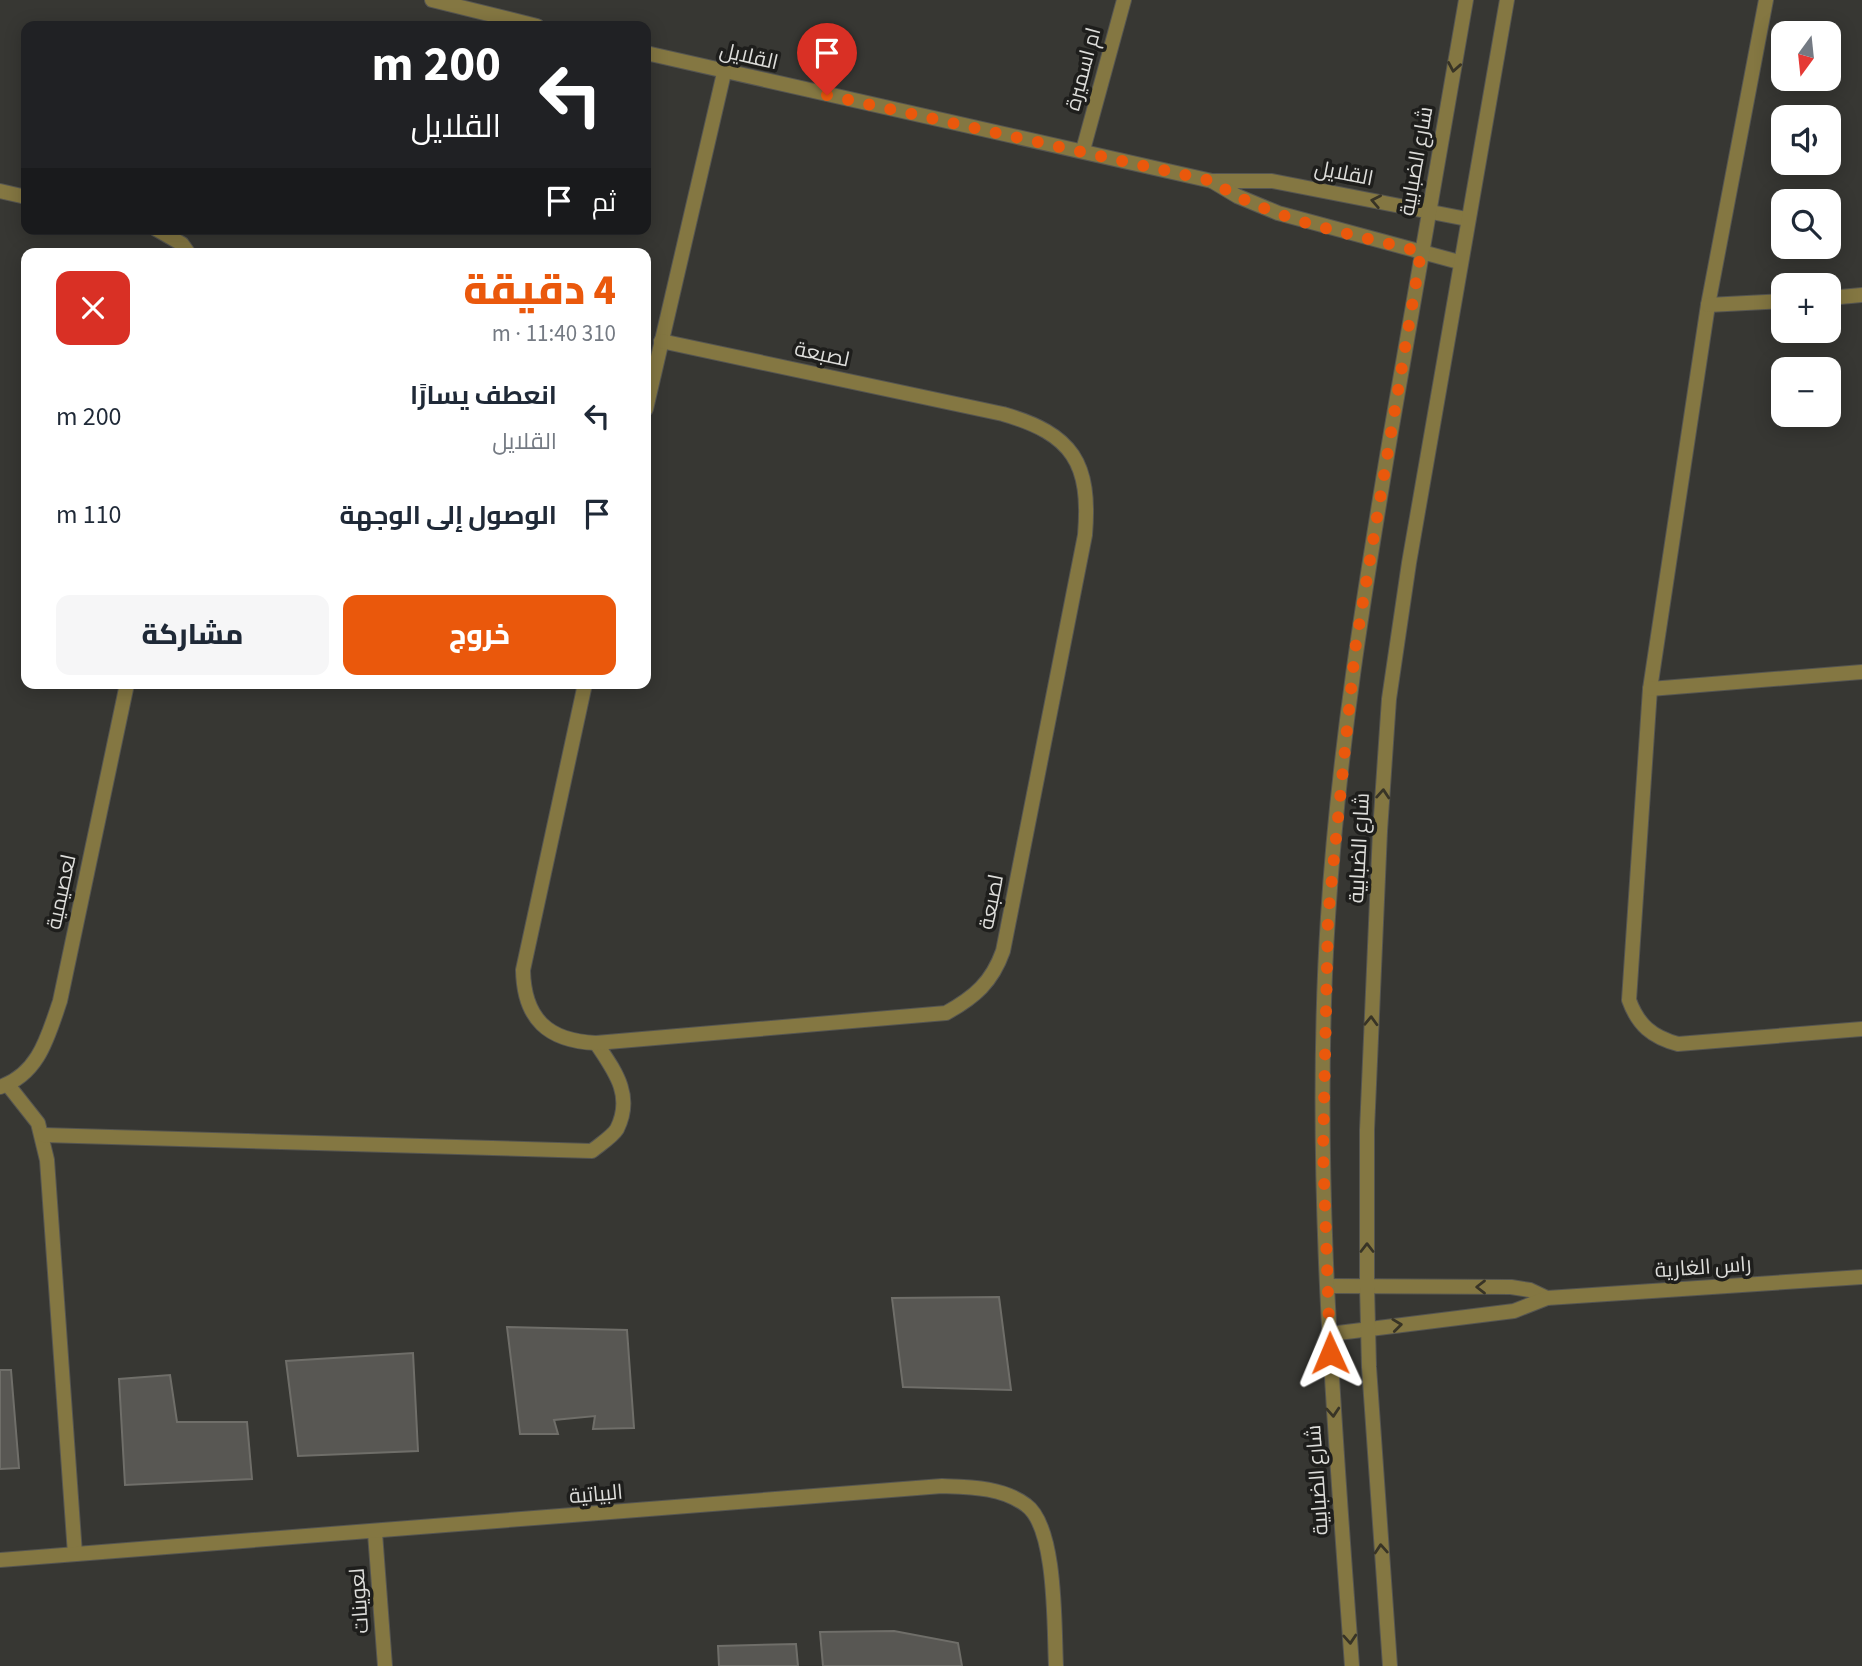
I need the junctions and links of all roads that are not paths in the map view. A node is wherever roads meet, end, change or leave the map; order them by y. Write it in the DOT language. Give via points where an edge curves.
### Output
graph roads {
  1 [pos="432,0"];
  2 [pos="1124,0"];
  3 [pos="1466,0"];
  4 [pos="1507,0"];
  5 [pos="1766,0"];
  6 [pos="517,21"];
  7 [pos="651,54"];
  8 [pos="724,73"];
  9 [pos="1083,150"];
  10 [pos="1212,181"];
  11 [pos="0,191"];
  12 [pos="21,196"];
  13 [pos="1428,211"];
  14 [pos="1467,219"];
  15 [pos="166,235"];
  16 [pos="185,248"];
  17 [pos="1421,252"];
  18 [pos="1459,262"];
  19 [pos="1862,295"];
  20 [pos="1841,297"];
  21 [pos="1771,301"];
  22 [pos="1708,305"];
  23 [pos="661,341"];
  24 [pos="651,386"];
  25 [pos="1862,672"];
  26 [pos="126,689"];
  27 [pos="585,689"];
  28 [pos="1650,689"];
  29 [pos="1862,1029"];
  30 [pos="596,1042"];
  31 [pos="4,1086"];
  32 [pos="43,1135"];
  33 [pos="1862,1277"];
  34 [pos="1328,1286"];
  35 [pos="1367,1286"];
  36 [pos="1547,1298"];
  37 [pos="1368,1329"];
  38 [pos="1330,1334"];
  39 [pos="375,1533"];
  40 [pos="75,1554"];
  41 [pos="0,1560"];
  42 [pos="385,1666"];
  43 [pos="1056,1666"];
  44 [pos="1352,1666"];
  45 [pos="1390,1666"];
  1 -- 6 [label="street"];
  2 -- 9 [label="street, ام اسميرة"];
  3 -- 13 [label="street, شارع الضبابية, one-way"];
  4 -- 14 [label="street, شارع الضبابية"];
  5 -- 22 [label="street"];
  7 -- 8 [label="street, القلايل"];
  8 -- 9 [label="street, القلايل"];
  8 -- 23 [label="street"];
  9 -- 10 [label="street, القلايل"];
  13 -- 10 [label="street, القلايل, one-way" via="1272,181"];
  10 -- 17 [label="street, القلايل" via="1278,213"];
  11 -- 12 [label="street"];
  13 -- 14 [label="street, القلايل"];
  13 -- 17 [label="street, شارع الضبابية"];
  14 -- 18 [label="street, شارع الضبابية"];
  15 -- 16 [label="street"];
  17 -- 18 [label="street, القلايل"];
  17 -- 34 [label="street, شارع الضبابية" via="1355,650 1328,917 1323,1112"];
  35 -- 18 [label="street, شارع الضبابية, one-way" via="1367,1130 1389,699"];
  19 -- 20 [label="street"];
  21 -- 22 [label="street"];
  22 -- 28 [label="street"];
  23 -- 24 [label="street"];
  23 -- 30 [label="street, لصبعة" via="1038,424 1070,451 1084,480 1088,504 1003,951 981,992 946,1013"];
  25 -- 28 [label="street"];
  26 -- 31 [label="street, لعصيمية" via="60,1001 44,1047 29,1070"];
  27 -- 30 [label="street, لصبعة" via="523,970 530,1010 543,1025 559,1037"];
  28 -- 29 [label="street" via="1629,986 1634,1013 1652,1034 1678,1044"];
  30 -- 32 [label="street" via="622,1081 623,1105 616,1130 592,1151"];
  31 -- 32 [label="street" via="32,1113"];
  32 -- 40 [label="street"];
  33 -- 36 [label="street, راس الغارية"];
  34 -- 35 [label="street, راس الغارية"];
  34 -- 38 [label="street, شارع الضبابية"];
  36 -- 35 [label="street, راس الغارية, one-way" via="1511,1287"];
  35 -- 37 [label="street, شارع الضبابية"];
  37 -- 36 [label="street, راس الغارية, one-way" via="1514,1311"];
  37 -- 38 [label="street, راس الغارية"];
  45 -- 37 [label="street, شارع الضبابية, one-way"];
  38 -- 44 [label="street, شارع الضبابية, one-way"];
  39 -- 40 [label="street, البياتية"];
  39 -- 42 [label="street, لعوينات"];
  39 -- 43 [label="street, البياتية" via="942,1486 979,1488 1008,1495 1027,1505 1038,1518 1050,1580"];
  40 -- 41 [label="street, البياتية"];
}
